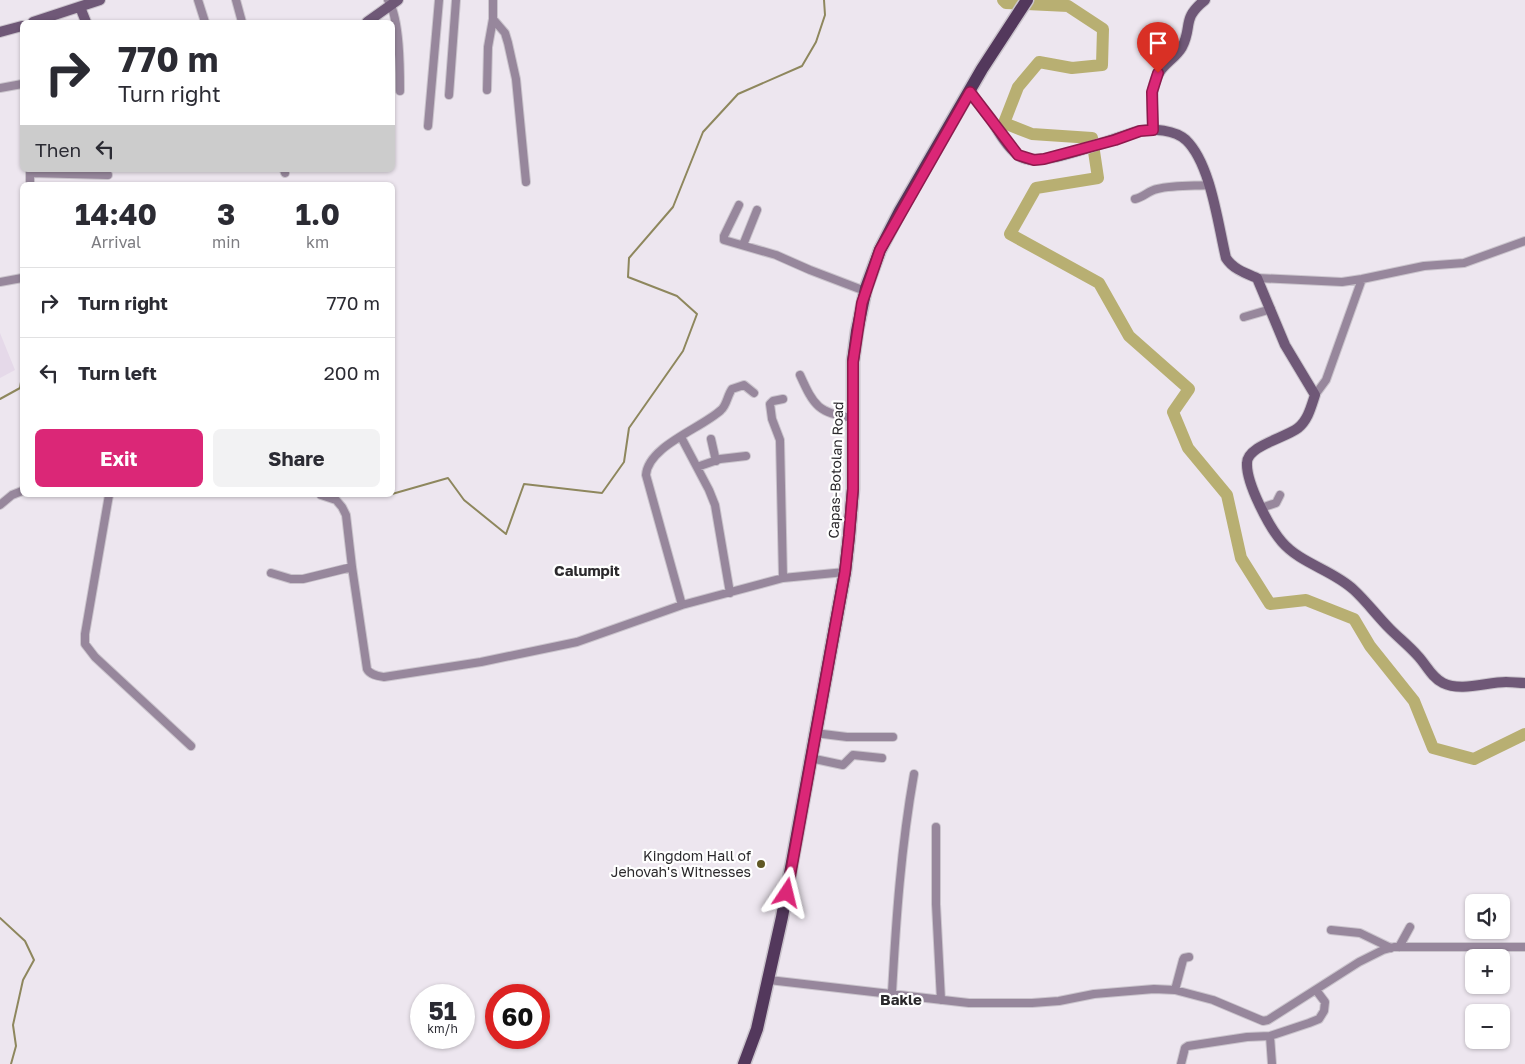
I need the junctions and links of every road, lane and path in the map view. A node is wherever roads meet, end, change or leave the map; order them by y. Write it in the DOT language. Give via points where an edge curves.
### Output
graph roads {
  1 [pos="98,0"];
  2 [pos="198,0"];
  3 [pos="236,0"];
  4 [pos="439,0"];
  5 [pos="456,0"];
  6 [pos="493,0"];
  7 [pos="1027,0"];
  8 [pos="1205,0"];
  9 [pos="392,2"];
  10 [pos="80,7"];
  11 [pos="493,19"];
  12 [pos="39,20"];
  13 [pos="85,20"];
  14 [pos="204,20"];
  15 [pos="241,20"];
  16 [pos="370,20"];
  17 [pos="394,20"];
  18 [pos="395,25"];
  19 [pos="20,27"];
  20 [pos="0,32"];
  21 [pos="20,84"];
  22 [pos="0,88"];
  23 [pos="487,90"];
  24 [pos="400,91"];
  25 [pos="970,92"];
  26 [pos="449,95"];
  27 [pos="428,126"];
  28 [pos="1153,130"];
  29 [pos="50,172"];
  30 [pos="108,175"];
  31 [pos="526,182"];
  32 [pos="1210,185"];
  33 [pos="1135,199"];
  34 [pos="739,205"];
  35 [pos="757,210"];
  36 [pos="1525,241"];
  37 [pos="743,245"];
  38 [pos="20,278"];
  39 [pos="1257,278"];
  40 [pos="1362,279"];
  41 [pos="0,282"];
  42 [pos="865,291"];
  43 [pos="1271,309"];
  44 [pos="1244,317"];
  45 [pos="800,375"];
  46 [pos="754,392"];
  47 [pos="1315,395"];
  48 [pos="783,399"];
  49 [pos="853,418"];
  50 [pos="681,437"];
  51 [pos="711,439"];
  52 [pos="746,456"];
  53 [pos="716,461"];
  54 [pos="697,467"];
  55 [pos="20,492"];
  56 [pos="1280,495"];
  57 [pos="109,497"];
  58 [pos="327,497"];
  59 [pos="0,505"];
  60 [pos="1261,508"];
  61 [pos="352,567"];
  62 [pos="845,572"];
  63 [pos="271,573"];
  64 [pos="783,578"];
  65 [pos="730,593"];
  66 [pos="682,605"];
  67 [pos="1525,683"];
  68 [pos="815,733"];
  69 [pos="893,737"];
  70 [pos="191,746"];
  71 [pos="810,758"];
  72 [pos="882,758"];
  73 [pos="914,774"];
  74 [pos="936,827"];
  75 [pos="1410,927"];
  76 [pos="1331,930"];
  77 [pos="1399,947"];
  78 [pos="1525,947"];
  79 [pos="1391,948"];
  80 [pos="1189,957"];
  81 [pos="769,980"];
  82 [pos="1175,990"];
  83 [pos="1316,990"];
  84 [pos="892,994"];
  85 [pos="941,1000"];
  86 [pos="1270,1036"];
  87 [pos="744,1064"];
  88 [pos="1181,1064"];
  89 [pos="1272,1064"];
  1 -- 10 [label="street"];
  2 -- 14 [label="street"];
  3 -- 15 [label="street"];
  4 -- 27 [label="street"];
  5 -- 26 [label="street"];
  6 -- 11 [label="street"];
  7 -- 25 [label="main road, Capas-Botolan Road"];
  8 -- 28 [label="street" via="1191,14 1179,51 1156,78 1152,92"];
  9 -- 16 [label="street"];
  9 -- 17 [label="street"];
  10 -- 12 [label="street"];
  10 -- 13 [label="street"];
  11 -- 23 [label="street" via="488,47"];
  11 -- 31 [label="street" via="505,33 516,79"];
  18 -- 24 [label="street"];
  19 -- 20 [label="street"];
  21 -- 22 [label="street"];
  25 -- 28 [label="street" via="1010,146 1025,159 1044,159"];
  25 -- 42 [label="main road, Capas-Botolan Road" via="880,250"];
  28 -- 32 [label="street" via="1168,131 1186,139 1196,152"];
  29 -- 30 [label="street"];
  32 -- 33 [label="street" via="1157,189"];
  32 -- 39 [label="street" via="1226,258 1236,268"];
  34 -- 37 [label="street" via="724,240"];
  35 -- 37 [label="street"];
  36 -- 40 [label="street" via="1464,263 1424,266"];
  37 -- 42 [label="street"];
  38 -- 41 [label="street"];
  39 -- 40 [label="street" via="1342,282"];
  39 -- 43 [label="street"];
  40 -- 47 [label="street" via="1326,380"];
  42 -- 49 [label="main road, Capas-Botolan Road" via="853,362"];
  43 -- 44 [label="street"];
  43 -- 47 [label="street" via="1285,345"];
  45 -- 49 [label="street" via="814,403 834,416"];
  46 -- 50 [label="street" via="744,385 734,388 721,411"];
  47 -- 60 [label="street" via="1311,410 1298,428 1248,456 1250,479"];
  48 -- 64 [label="street" via="770,404 780,440"];
  49 -- 62 [label="main road, Capas-Botolan Road" via="853,489"];
  50 -- 54 [label="street"];
  50 -- 66 [label="street" via="658,454 646,475"];
  51 -- 53 [label="street"];
  52 -- 53 [label="street"];
  53 -- 54 [label="street"];
  54 -- 65 [label="street" via="715,505"];
  55 -- 59 [label="street"];
  56 -- 60 [label="street" via="1276,503"];
  57 -- 70 [label="street" via="85,634 86,644 94,657"];
  58 -- 61 [label="street" via="336,500 346,515"];
  60 -- 67 [label="street" via="1282,542 1354,590 1418,655 1436,679 1455,686"];
  61 -- 63 [label="street" via="297,579"];
  61 -- 66 [label="street" via="367,669 384,677 481,662 577,642"];
  62 -- 64 [label="street"];
  62 -- 68 [label="main road, Capas-Botolan Road"];
  64 -- 65 [label="street"];
  65 -- 66 [label="street"];
  68 -- 69 [label="street"];
  68 -- 71 [label="main road, Capas-Botolan Road"];
  71 -- 72 [label="street" via="844,765 853,755"];
  71 -- 81 [label="main road, Capas-Botolan Road"];
  73 -- 84 [label="street" via="896,908"];
  74 -- 85 [label="street"];
  75 -- 77 [label="street"];
  76 -- 79 [label="street" via="1360,933"];
  77 -- 78 [label="street"];
  77 -- 79 [label="street"];
  79 -- 83 [label="street" via="1358,962"];
  80 -- 82 [label="street" via="1183,960"];
  81 -- 84 [label="street"];
  81 -- 87 [label="main road, Capas-Botolan Road"];
  82 -- 83 [label="street" via="1213,1000 1263,1021"];
  82 -- 85 [label="street" via="1094,994 1032,1003"];
  83 -- 86 [label="street" via="1324,1002 1324,1012 1319,1019"];
  84 -- 85 [label="street"];
  86 -- 88 [label="street" via="1247,1036 1188,1046"];
  86 -- 89 [label="street"];
}
